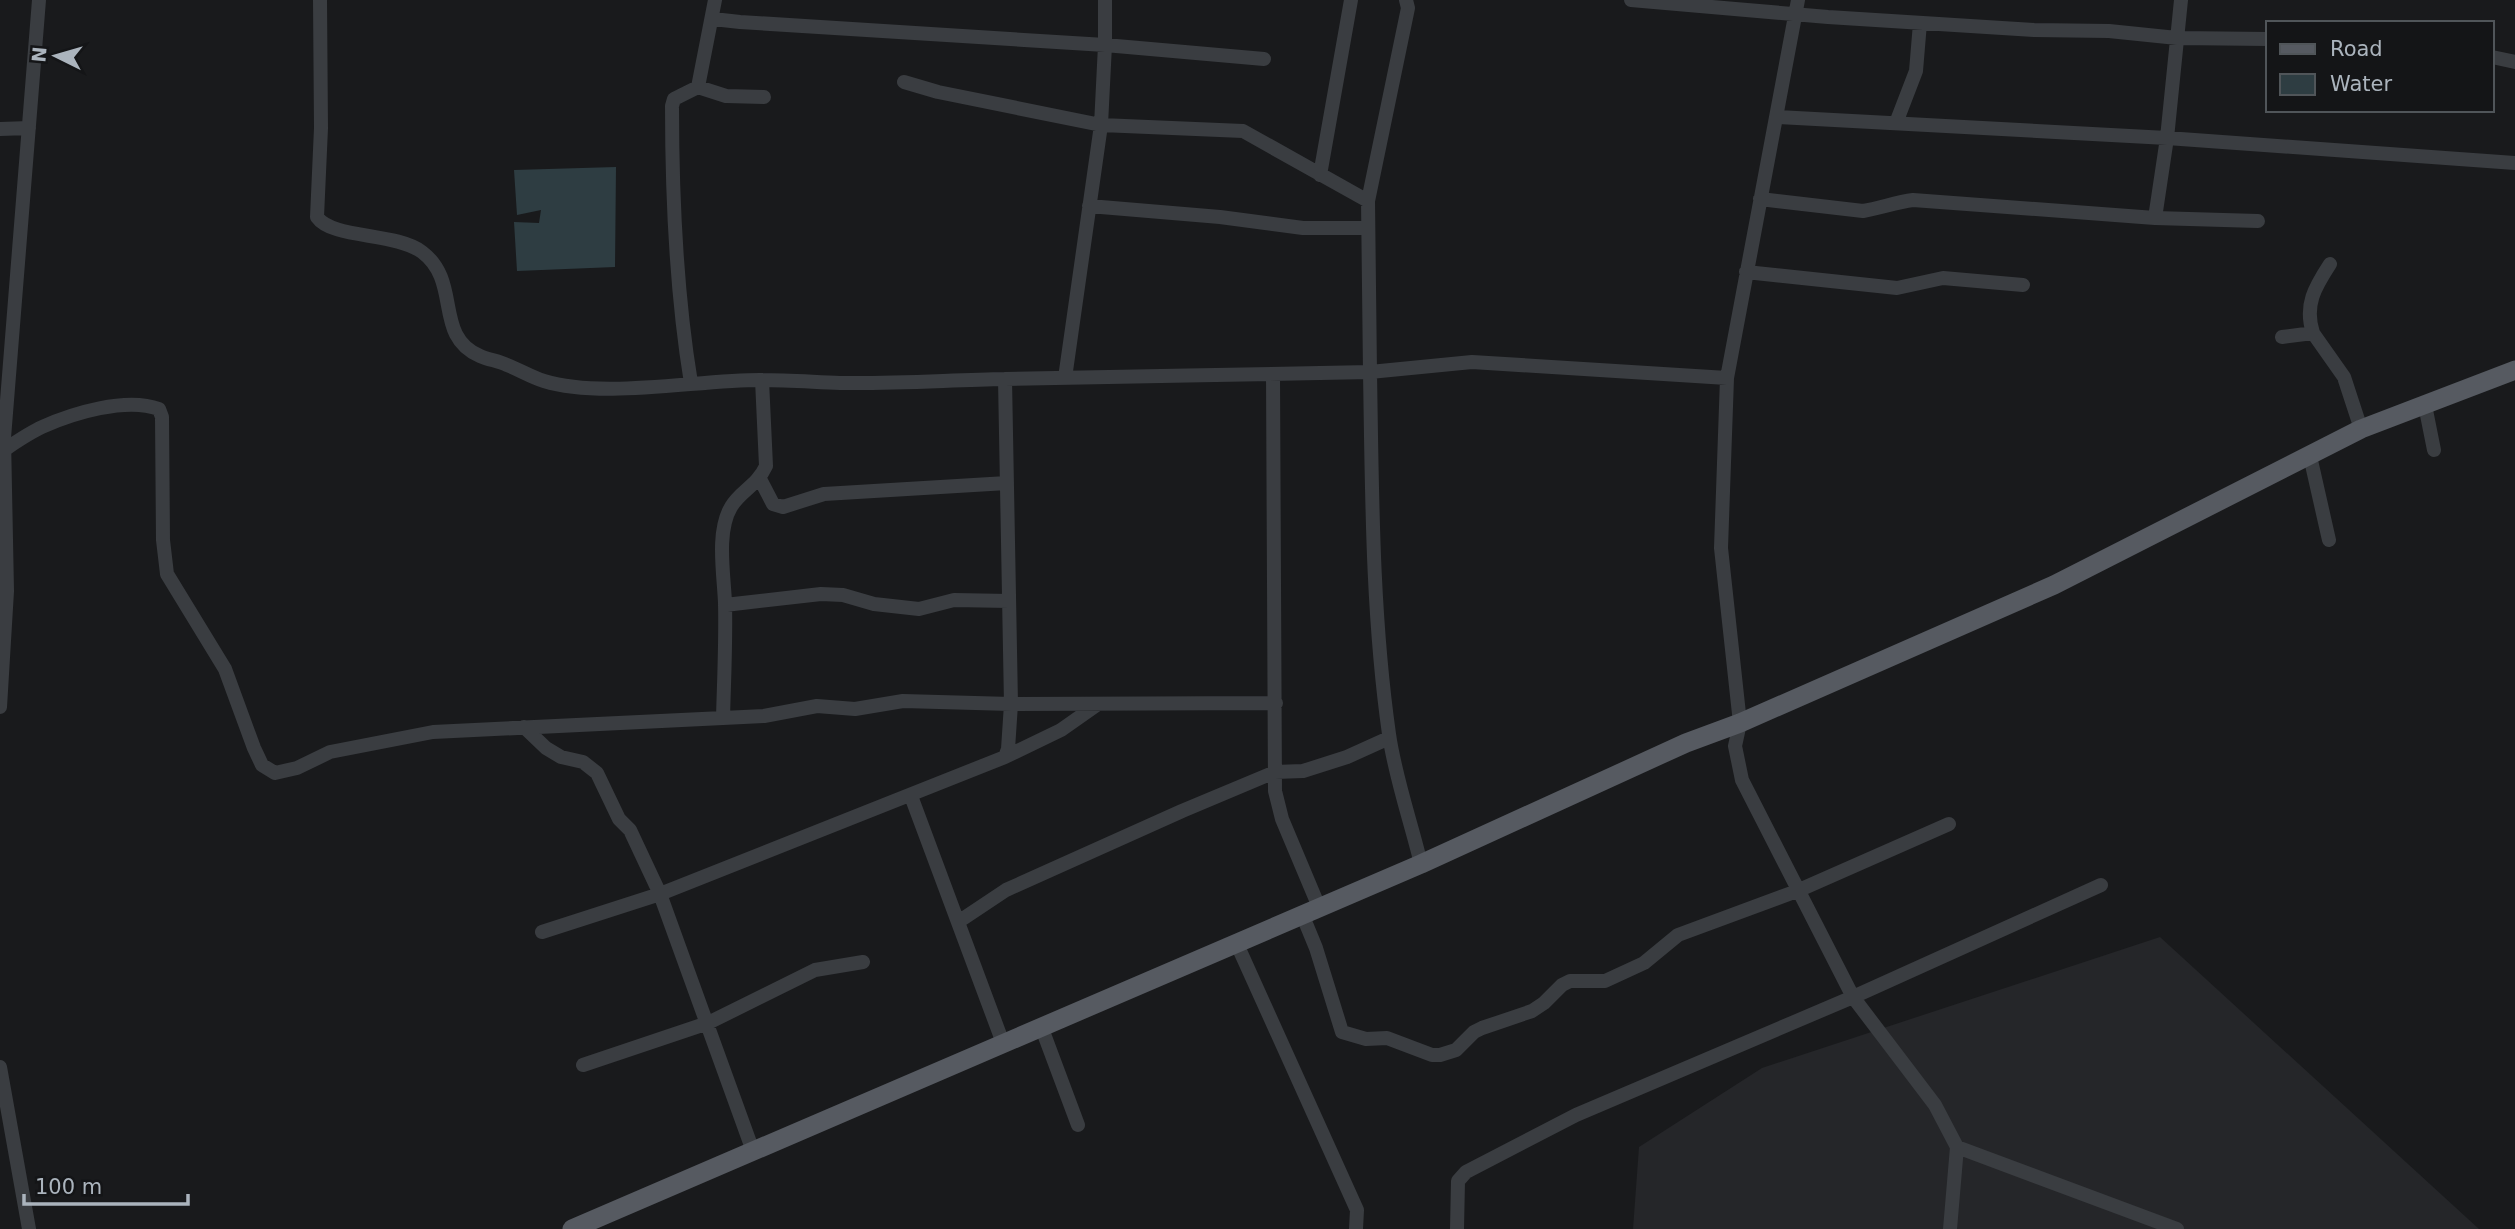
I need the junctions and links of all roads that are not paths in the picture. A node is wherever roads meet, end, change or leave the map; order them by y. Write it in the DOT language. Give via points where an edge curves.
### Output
graph roads {
  1 [pos="39,0"];
  2 [pos="320,0"];
  3 [pos="715,0"];
  4 [pos="1105,0"];
  5 [pos="1351,0"];
  6 [pos="1406,0"];
  7 [pos="1631,0"];
  8 [pos="2181,0"];
  9 [pos="1797,7"];
  10 [pos="713,19"];
  11 [pos="1920,23"];
  12 [pos="2177,38"];
  13 [pos="2266,39"];
  14 [pos="1105,46"];
  15 [pos="2494,57"];
  16 [pos="1264,59"];
  17 [pos="2515,62"];
  18 [pos="904,82"];
  19 [pos="698,87"];
  20 [pos="764,96"];
  21 [pos="1776,117"];
  22 [pos="1896,123"];
  23 [pos="1101,125"];
  24 [pos="29,128"];
  25 [pos="0,129"];
  26 [pos="2167,138"];
  27 [pos="2515,163"];
  28 [pos="1320,175"];
  29 [pos="1760,199"];
  30 [pos="1368,201"];
  31 [pos="1089,206"];
  32 [pos="2155,218"];
  33 [pos="2258,221"];
  34 [pos="1368,228"];
  35 [pos="2330,264"];
  36 [pos="1746,272"];
  37 [pos="2023,285"];
  38 [pos="2313,333"];
  39 [pos="2282,337"];
  40 [pos="2515,370"];
  41 [pos="1370,372"];
  42 [pos="1273,374"];
  43 [pos="1065,378"];
  44 [pos="1727,378"];
  45 [pos="1005,379"];
  46 [pos="762,380"];
  47 [pos="691,383"];
  48 [pos="5,389"];
  49 [pos="2425,405"];
  50 [pos="2361,429"];
  51 [pos="4,450"];
  52 [pos="2434,450"];
  53 [pos="2310,456"];
  54 [pos="760,479"];
  55 [pos="1007,483"];
  56 [pos="2329,540"];
  57 [pos="3,591"];
  58 [pos="1009,601"];
  59 [pos="725,605"];
  60 [pos="1011,704"];
  61 [pos="1098,704"];
  62 [pos="1276,704"];
  63 [pos="0,707"];
  64 [pos="723,718"];
  65 [pos="1740,723"];
  66 [pos="524,727"];
  67 [pos="1389,738"];
  68 [pos="1005,757"];
  69 [pos="1275,772"];
  70 [pos="911,796"];
  71 [pos="1950,824"];
  72 [pos="1421,864"];
  73 [pos="2101,885"];
  74 [pos="1797,891"];
  75 [pos="660,894"];
  76 [pos="1310,911"];
  77 [pos="958,922"];
  78 [pos="542,932"];
  79 [pos="1236,942"];
  80 [pos="863,962"];
  81 [pos="1853,998"];
  82 [pos="708,1023"];
  83 [pos="1041,1026"];
  84 [pos="1003,1043"];
  85 [pos="583,1065"];
  86 [pos="0,1067"];
  87 [pos="1078,1125"];
  88 [pos="1956,1147"];
  89 [pos="753,1151"];
  90 [pos="29,1229"];
  91 [pos="572,1229"];
  92 [pos="1356,1229"];
  93 [pos="1457,1229"];
  94 [pos="1950,1229"];
  95 [pos="2178,1229"];
  1 -- 24 [label="street"];
  2 -- 47 [label="street" via="317,217 322,225 405,243 424,253 448,297 453,333 461,346 480,356 544,381 582,387"];
  3 -- 10 [label="street"];
  4 -- 14 [label="street"];
  5 -- 28 [label="street"];
  6 -- 30 [label="street"];
  7 -- 9 [label="street"];
  8 -- 12 [label="street"];
  9 -- 11 [label="street"];
  9 -- 21 [label="street"];
  10 -- 14 [label="street"];
  10 -- 19 [label="street"];
  11 -- 12 [label="street"];
  11 -- 22 [label="street" via="1916,71"];
  12 -- 13 [label="street"];
  12 -- 26 [label="street"];
  14 -- 16 [label="street"];
  14 -- 23 [label="street"];
  15 -- 17 [label="street"];
  18 -- 23 [label="street"];
  19 -- 20 [label="street" via="726,96"];
  19 -- 47 [label="street" via="674,99 672,106 682,328"];
  21 -- 22 [label="street"];
  21 -- 29 [label="street"];
  22 -- 26 [label="street"];
  23 -- 28 [label="street" via="1243,131"];
  23 -- 31 [label="street"];
  24 -- 25 [label="street"];
  24 -- 48 [label="street"];
  26 -- 27 [label="street"];
  26 -- 32 [label="street"];
  28 -- 30 [label="street"];
  29 -- 32 [label="street" via="1863,211 1913,200"];
  29 -- 36 [label="street"];
  30 -- 34 [label="street"];
  31 -- 34 [label="street" via="1303,228"];
  31 -- 43 [label="street"];
  32 -- 33 [label="street"];
  34 -- 41 [label="street"];
  35 -- 38 [label="street" via="2309,308"];
  36 -- 37 [label="street" via="1897,288 1943,278"];
  36 -- 44 [label="street"];
  38 -- 39 [label="street"];
  38 -- 50 [label="street" via="2344,377"];
  40 -- 49 [label="main road"];
  41 -- 42 [label="street"];
  41 -- 44 [label="street" via="1472,362"];
  41 -- 67 [label="street" via="1373,535"];
  42 -- 43 [label="street"];
  42 -- 62 [label="street"];
  43 -- 45 [label="street"];
  44 -- 65 [label="street" via="1721,548"];
  45 -- 46 [label="street"];
  45 -- 55 [label="street"];
  46 -- 47 [label="street"];
  46 -- 54 [label="street" via="766,466"];
  48 -- 51 [label="street"];
  49 -- 50 [label="main road"];
  49 -- 52 [label="street"];
  50 -- 53 [label="main road"];
  51 -- 57 [label="street"];
  51 -- 66 [label="street" via="40,427 86,411 148,405 159,409 167,574 225,669 262,765 275,772 297,768 330,752 433,732"];
  53 -- 56 [label="street"];
  53 -- 65 [label="main road" via="2054,585"];
  54 -- 55 [label="street" via="772,505 783,507 824,494"];
  54 -- 59 [label="street" via="732,505 725,521"];
  55 -- 58 [label="street"];
  57 -- 63 [label="street"];
  58 -- 59 [label="street" via="954,600 919,608 821,594"];
  58 -- 60 [label="street"];
  59 -- 64 [label="street"];
  60 -- 61 [label="street"];
  60 -- 64 [label="street" via="903,701"];
  60 -- 68 [label="street"];
  61 -- 62 [label="street"];
  61 -- 68 [label="street" via="1060,730"];
  62 -- 69 [label="street"];
  64 -- 66 [label="street"];
  65 -- 72 [label="main road" via="1686,743"];
  65 -- 74 [label="street" via="1735,746 1742,780"];
  66 -- 75 [label="street" via="546,748 597,772"];
  67 -- 69 [label="street" via="1303,771"];
  67 -- 72 [label="street"];
  68 -- 70 [label="street"];
  69 -- 76 [label="street" via="1282,819"];
  69 -- 77 [label="street" via="1006,890"];
  70 -- 75 [label="street"];
  70 -- 77 [label="street"];
  71 -- 74 [label="street"];
  72 -- 76 [label="main road"];
  73 -- 81 [label="street"];
  74 -- 76 [label="street" via="1678,935 1644,963 1605,981 1570,981 1532,1011 1482,1027 1456,1049 1440,1055 1387,1038 1366,1039 1342,1032"];
  74 -- 81 [label="street"];
  75 -- 78 [label="street"];
  75 -- 82 [label="street"];
  76 -- 79 [label="main road"];
  77 -- 84 [label="street"];
  79 -- 83 [label="main road"];
  79 -- 92 [label="street" via="1357,1210"];
  80 -- 82 [label="street" via="814,970"];
  81 -- 88 [label="street" via="1936,1105"];
  81 -- 93 [label="street" via="1588,1109 1466,1172 1458,1181"];
  82 -- 85 [label="street"];
  82 -- 89 [label="street"];
  83 -- 84 [label="main road"];
  83 -- 87 [label="street"];
  84 -- 89 [label="main road"];
  86 -- 90 [label="street"];
  88 -- 94 [label="street"];
  88 -- 95 [label="street"];
  89 -- 91 [label="main road"];
}
